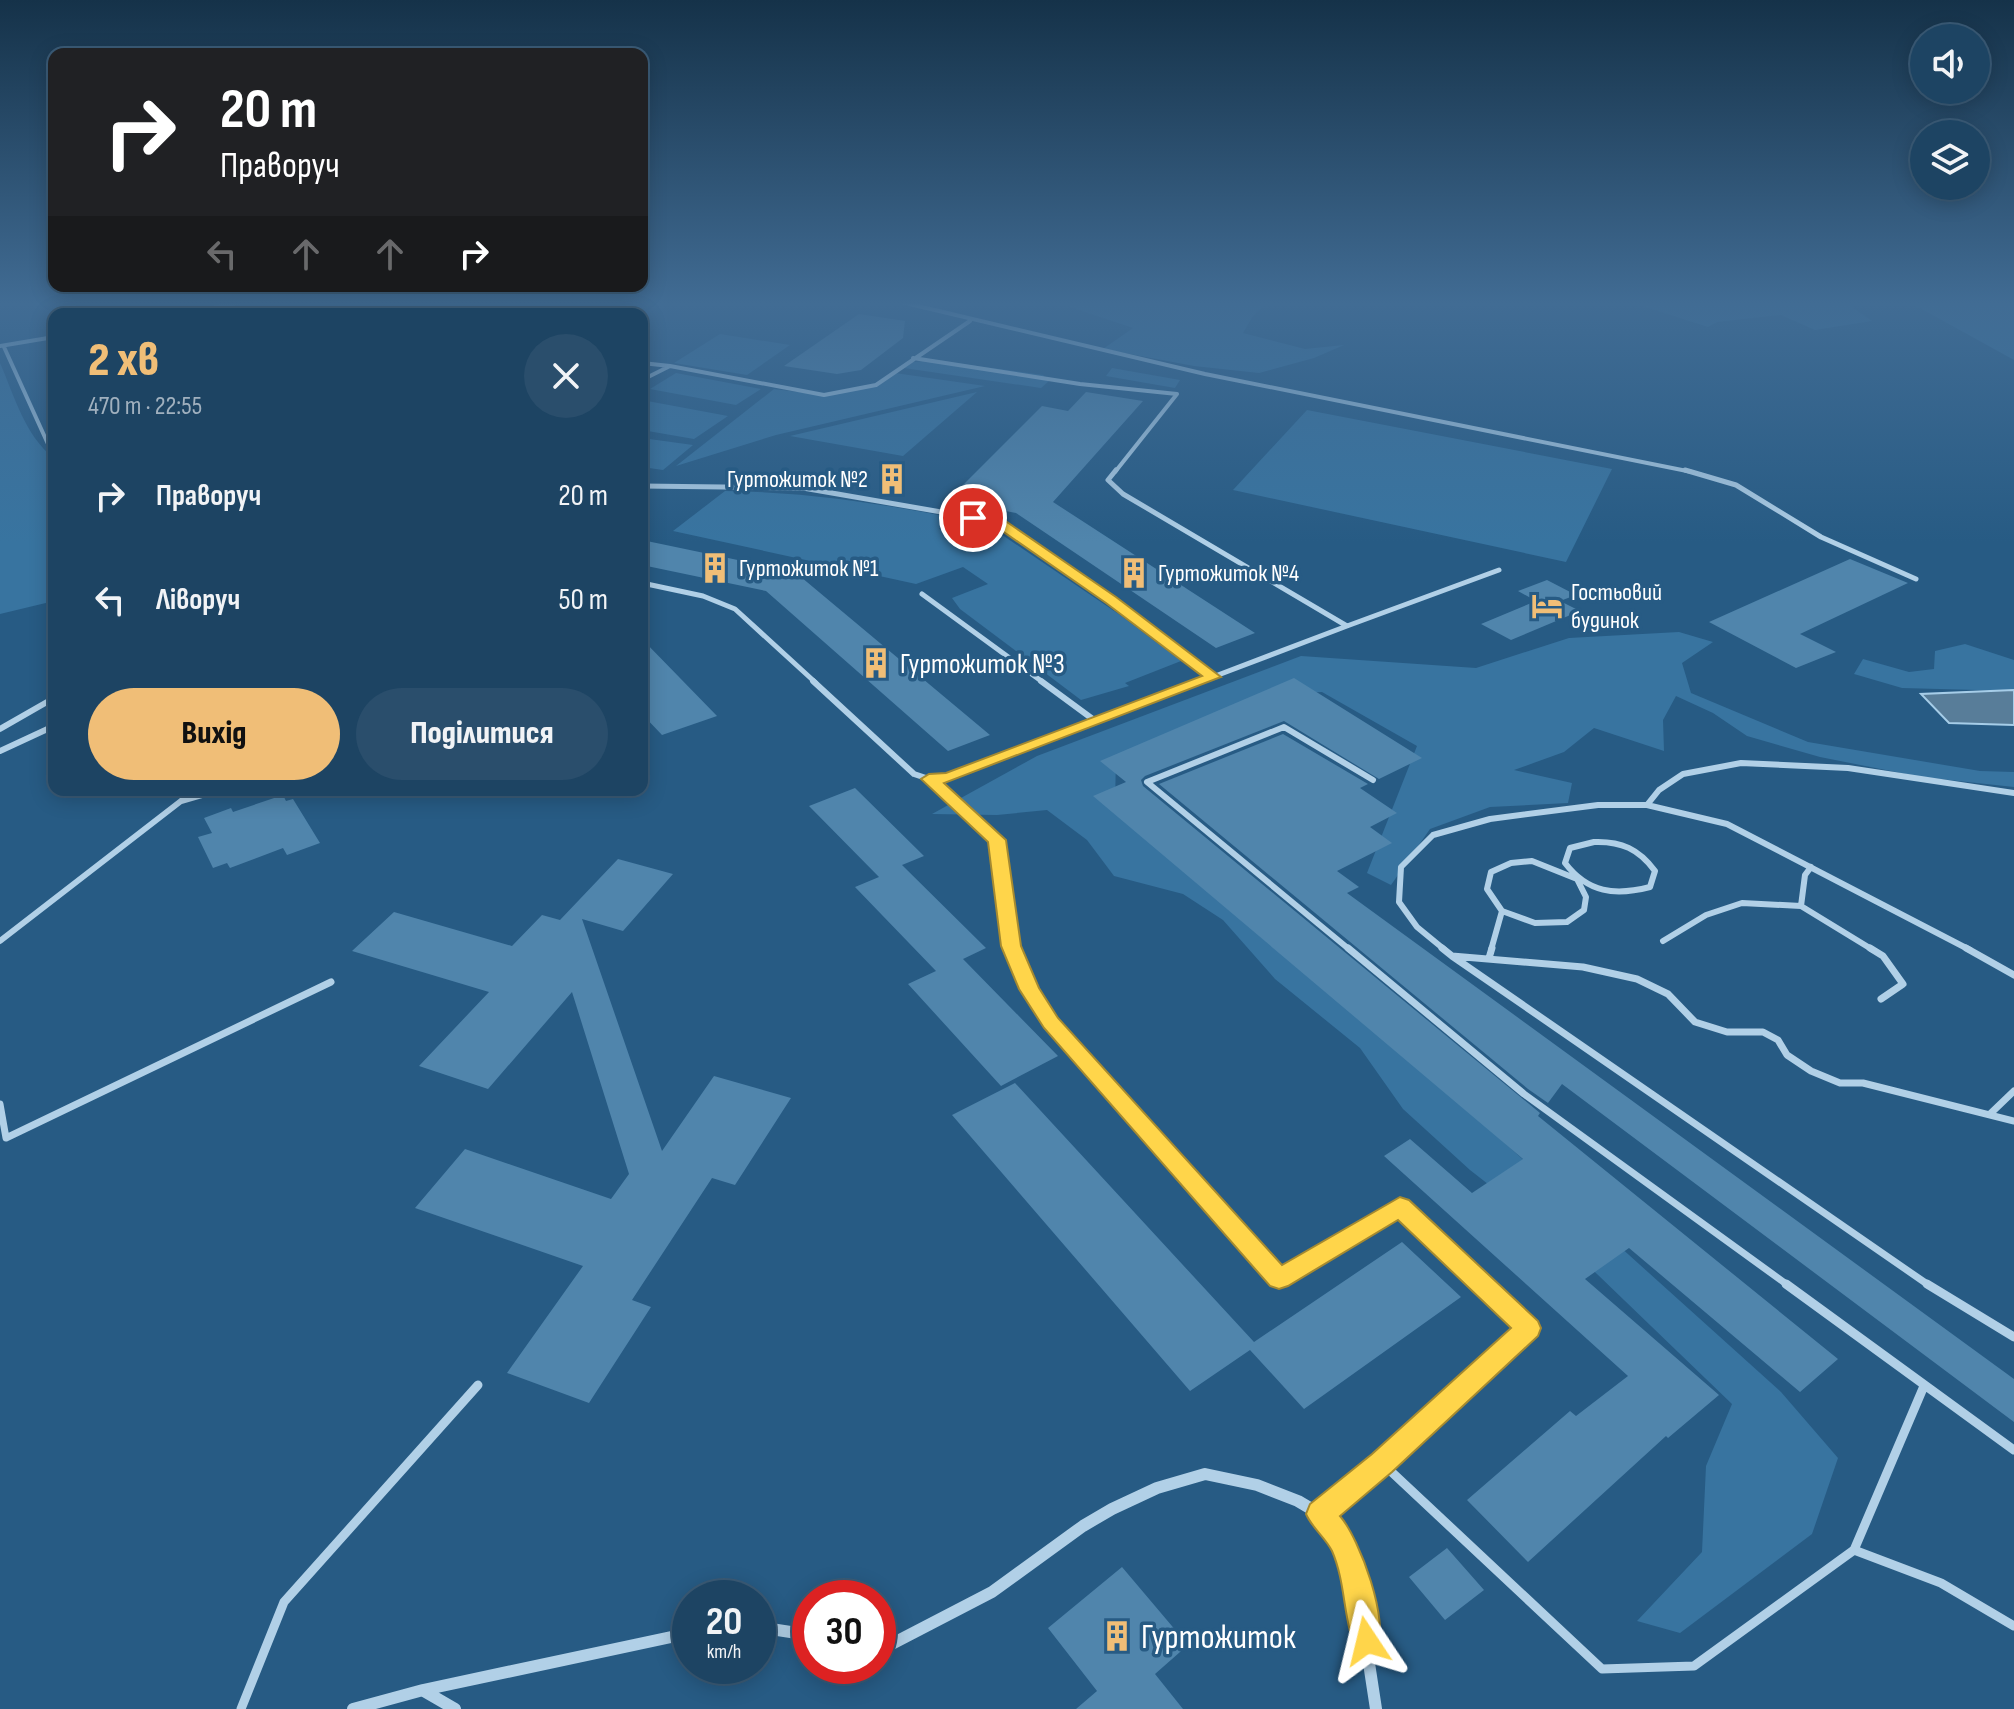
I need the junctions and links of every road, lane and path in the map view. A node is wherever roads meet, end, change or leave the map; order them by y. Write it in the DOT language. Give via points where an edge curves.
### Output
graph roads {
  1 [pos="19,382"];
  2 [pos="754,382"];
  3 [pos="880,382"];
  4 [pos="1066,382"];
  5 [pos="1244,382"];
  6 [pos="48,444"];
  7 [pos="648,486"];
  8 [pos="1499,570"];
  9 [pos="1916,579"];
  10 [pos="648,584"];
  11 [pos="922,594"];
  12 [pos="1347,626"];
  13 [pos="1213,677"];
  14 [pos="48,701"];
  15 [pos="1094,720"];
  16 [pos="0,729"];
  17 [pos="48,729"];
  18 [pos="0,751"];
  19 [pos="929,779"];
  20 [pos="1373,780"];
  21 [pos="2014,793"];
  22 [pos="198,796"];
  23 [pos="1647,805"];
  24 [pos="1811,867"];
  25 [pos="1577,879"];
  26 [pos="1801,906"];
  27 [pos="1502,911"];
  28 [pos="0,941"];
  29 [pos="1663,941"];
  30 [pos="1452,956"];
  31 [pos="1489,958"];
  32 [pos="2014,975"];
  33 [pos="331,982"];
  34 [pos="1881,999"];
  35 [pos="2014,1091"];
  36 [pos="0,1104"];
  37 [pos="1990,1114"];
  38 [pos="2014,1121"];
  39 [pos="2014,1337"];
  40 [pos="478,1385"];
  41 [pos="1924,1386"];
  42 [pos="2014,1450"];
  43 [pos="1382,1463"];
  44 [pos="1320,1514"];
  45 [pos="1854,1550"];
  46 [pos="2014,1626"];
  47 [pos="672,1637"];
  48 [pos="896,1642"];
  49 [pos="423,1690"];
  50 [pos="241,1709"];
  51 [pos="353,1709"];
  52 [pos="455,1709"];
  53 [pos="1376,1709"];
  1 -- 6 [label="lane"];
  2 -- 3 [label="lane" via="824,395"];
  4 -- 12 [label="lane" via="1177,394 1108,480 1123,494"];
  5 -- 9 [label="lane" via="1687,470 1736,485 1821,537"];
  7 -- 13 [label="lane" via="803,488 999,522"];
  8 -- 12 [label="lane"];
  10 -- 19 [label="lane" via="735,609 914,774"];
  11 -- 15 [label="lane"];
  12 -- 13 [label="lane"];
  13 -- 15 [label="lane"];
  14 -- 16 [label="lane"];
  15 -- 19 [label="lane" via="949,778"];
  17 -- 18 [label="lane"];
  19 -- 43 [label="lane" via="997,840 1011,946 1051,1023 1279,1279 1400,1207 1529,1328"];
  20 -- 41 [label="lane" via="1284,727 1147,782 1524,1094"];
  21 -- 23 [label="lane" via="1848,768 1741,763 1683,774"];
  22 -- 28 [label="lane" via="181,801"];
  23 -- 24 [label="lane" via="1727,824"];
  23 -- 30 [label="lane" via="1598,805 1490,819 1433,835 1401,867 1399,902 1417,927"];
  24 -- 26 [label="lane"];
  24 -- 32 [label="lane"];
  25 -- 25 [label="lane" via="1565,863 1570,848 1589,840 1634,849 1655,871 1650,887 1630,894 1600,891"];
  25 -- 27 [label="lane" via="1586,897 1584,910 1567,922 1535,923"];
  25 -- 27 [label="lane" via="1544,864 1513,862 1491,872 1489,880 1487,889"];
  26 -- 29 [label="lane" via="1742,903 1706,915"];
  26 -- 34 [label="lane" via="1883,956 1903,984"];
  27 -- 31 [label="lane"];
  30 -- 31 [label="lane"];
  30 -- 39 [label="lane" via="1891,1262"];
  31 -- 37 [label="lane" via="1583,967 1637,979 1668,994 1695,1022 1727,1032 1763,1032 1811,1071 1840,1083 1863,1083"];
  33 -- 36 [label="lane" via="6,1138"];
  35 -- 37 [label="lane"];
  37 -- 38 [label="lane"];
  40 -- 50 [label="lane" via="284,1602"];
  41 -- 42 [label="lane"];
  41 -- 45 [label="lane"];
  43 -- 44 [label="lane"];
  43 -- 45 [label="lane" via="1602,1669 1694,1666"];
  44 -- 48 [label="street" via="1257,1485 1205,1474 1157,1488 1083,1526 992,1592"];
  44 -- 53 [label="street" via="1342,1540 1357,1585"];
  45 -- 46 [label="lane" via="1941,1583"];
  47 -- 49 [label="street"];
  49 -- 51 [label="street"];
  49 -- 52 [label="street"];
}
